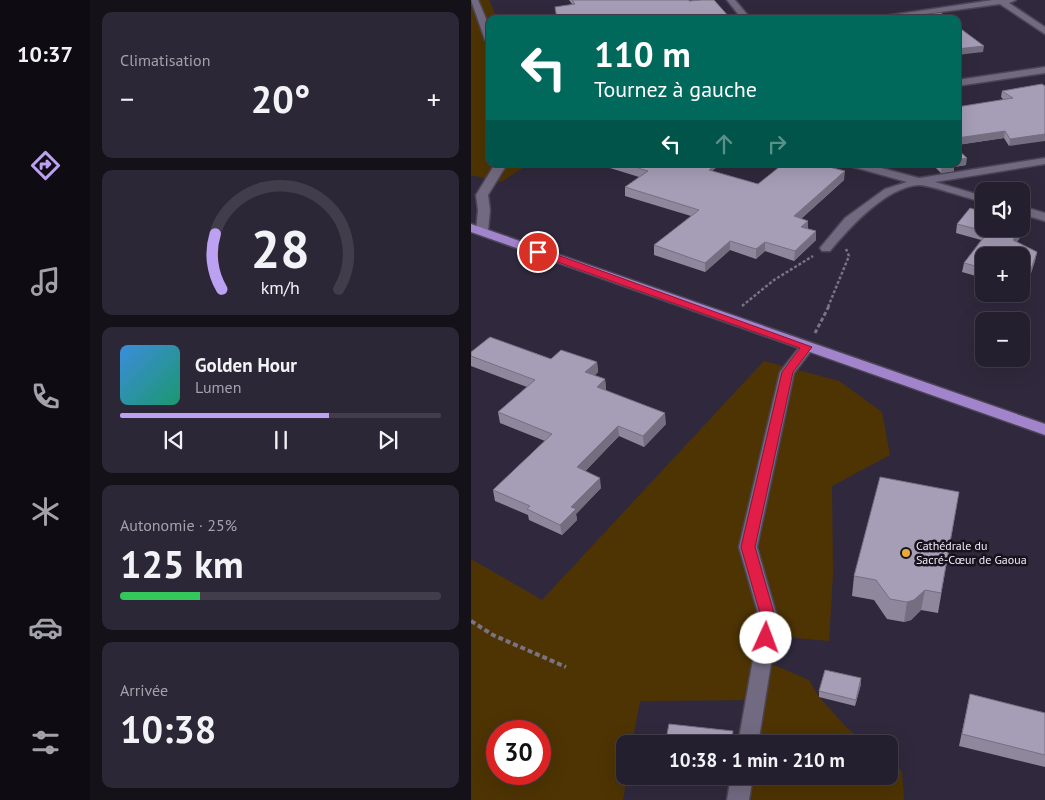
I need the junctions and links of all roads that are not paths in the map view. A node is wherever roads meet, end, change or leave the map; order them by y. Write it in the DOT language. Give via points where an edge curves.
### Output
graph roads {
  1 [pos="474,0"];
  2 [pos="731,0"];
  3 [pos="1012,0"];
  4 [pos="1000,1"];
  5 [pos="744,15"];
  6 [pos="897,15"];
  7 [pos="486,30"];
  8 [pos="1045,31"];
  9 [pos="1045,70"];
  10 [pos="961,82"];
  11 [pos="1045,161"];
  12 [pos="499,167"];
  13 [pos="866,167"];
  14 [pos="922,181"];
  15 [pos="975,197"];
  16 [pos="1030,213"];
  17 [pos="1045,217"];
  18 [pos="476,230"];
  19 [pos="826,248"];
  20 [pos="807,347"];
  21 [pos="1045,430"];
  22 [pos="750,735"];
  23 [pos="740,785"];
  24 [pos="738,800"];
  1 -- 7 [label="street"];
  2 -- 5 [label="street"];
  3 -- 4 [label="street"];
  4 -- 6 [label="street"];
  4 -- 8 [label="street"];
  9 -- 10 [label="street"];
  11 -- 14 [label="street"];
  12 -- 18 [label="street" via="482,195 484,210"];
  13 -- 14 [label="street"];
  14 -- 15 [label="street"];
  14 -- 19 [label="street" via="889,191 849,221"];
  16 -- 17 [label="street"];
  18 -- 20 [label="main road"];
  20 -- 21 [label="main road"];
  20 -- 22 [label="street" via="787,372 748,547 769,620"];
  23 -- 24 [label="street"];
}
